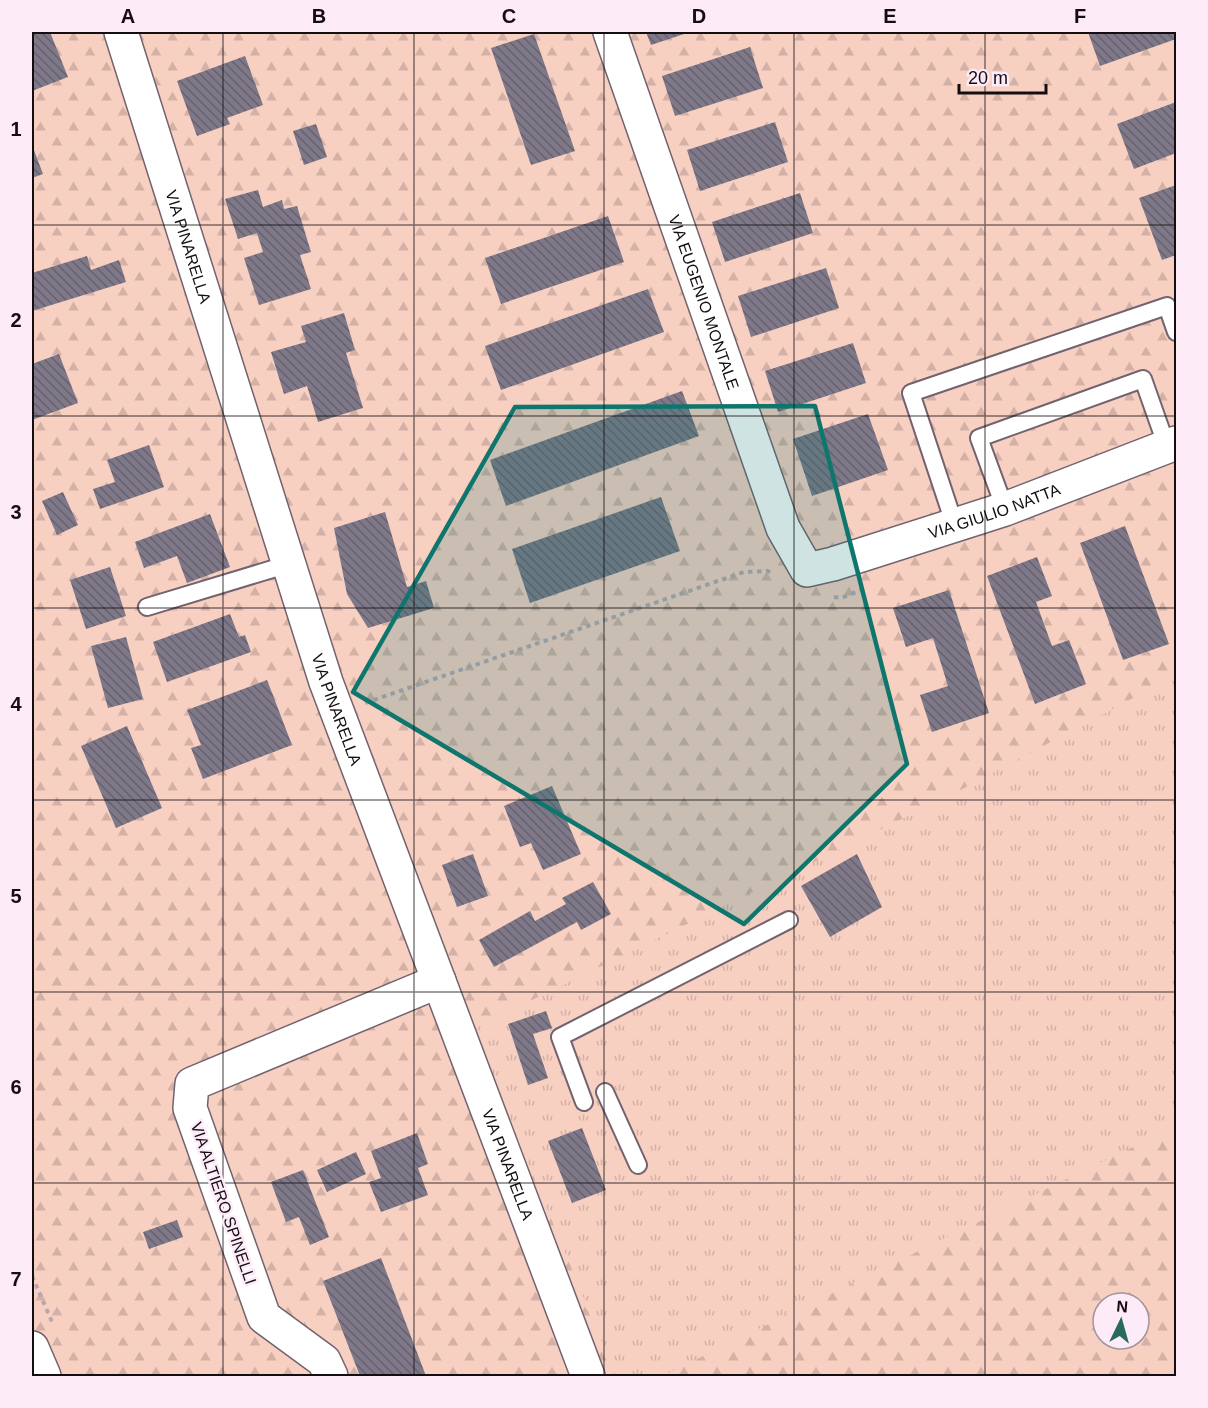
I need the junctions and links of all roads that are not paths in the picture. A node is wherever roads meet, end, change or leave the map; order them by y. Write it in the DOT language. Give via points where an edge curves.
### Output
graph roads {
  1 [pos="121,32"];
  2 [pos="610,32"];
  3 [pos="1176,332"];
  4 [pos="1172,445"];
  5 [pos="1005,509"];
  6 [pos="955,525"];
  7 [pos="289,564"];
  8 [pos="807,570"];
  9 [pos="147,607"];
  10 [pos="789,920"];
  11 [pos="439,981"];
  12 [pos="605,1092"];
  13 [pos="584,1102"];
  14 [pos="638,1165"];
  15 [pos="32,1348"];
  16 [pos="44,1377"];
  17 [pos="331,1377"];
  18 [pos="588,1377"];
  1 -- 7 [label="street, VIA PINARELLA"];
  2 -- 8 [label="street, VIA EUGENIO MONTALE" via="783,528"];
  3 -- 6 [label="lane" via="1167,306 911,393"];
  4 -- 5 [label="street, VIA GIULIO NATTA"];
  4 -- 5 [label="lane" via="1143,379 979,438"];
  5 -- 6 [label="street, VIA GIULIO NATTA"];
  6 -- 8 [label="street, VIA GIULIO NATTA"];
  7 -- 9 [label="lane"];
  7 -- 11 [label="street, VIA PINARELLA" via="326,682"];
  10 -- 13 [label="lane" via="560,1037"];
  11 -- 17 [label="street, VIA ALTIERO SPINELLI" via="192,1084 190,1108 264,1317 324,1361"];
  11 -- 18 [label="street, VIA PINARELLA"];
  12 -- 14 [label="lane"];
  15 -- 16 [label="street"];
}
